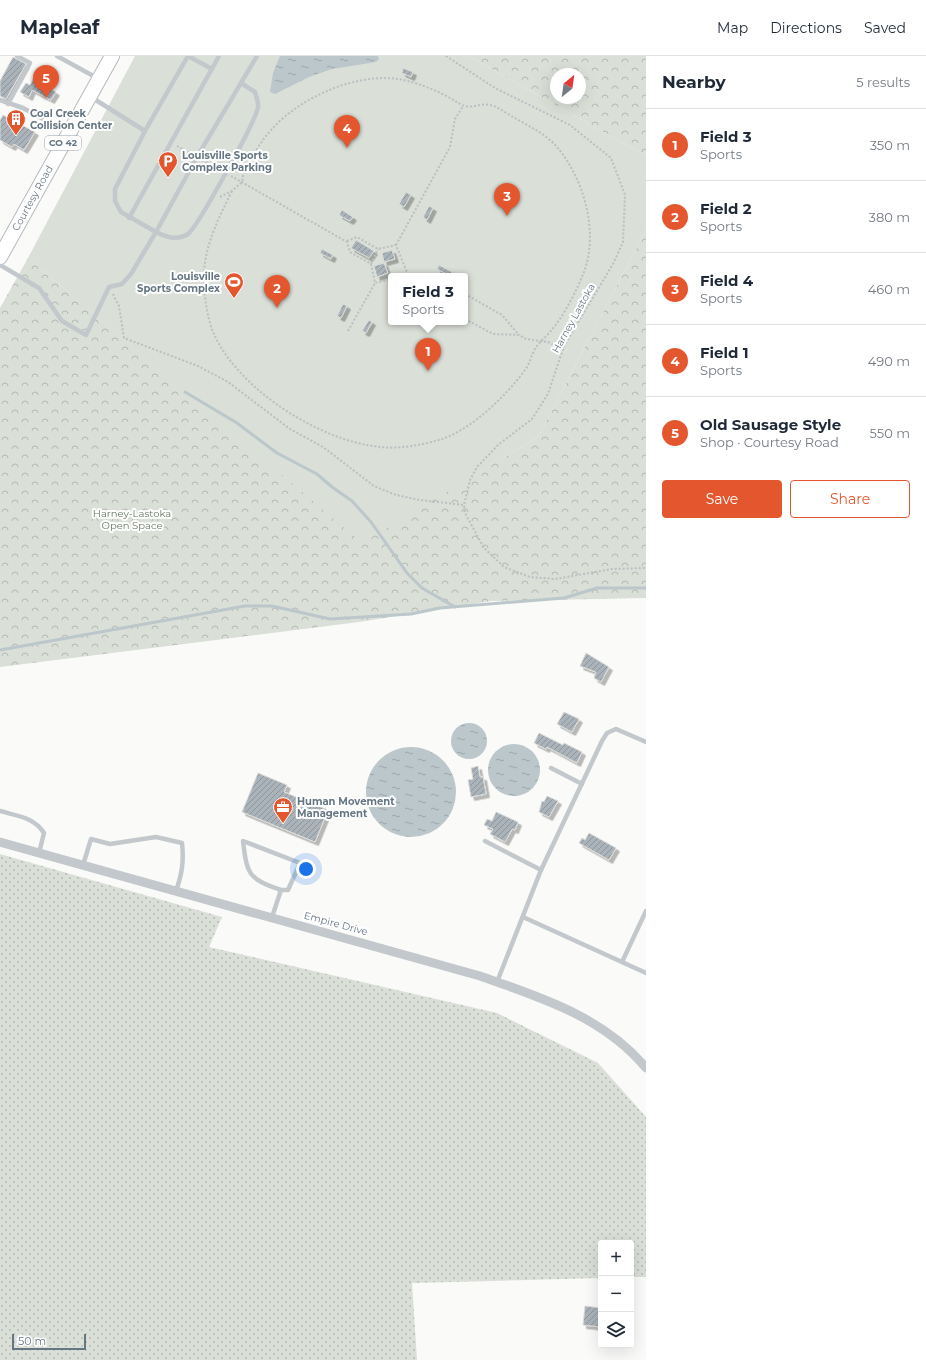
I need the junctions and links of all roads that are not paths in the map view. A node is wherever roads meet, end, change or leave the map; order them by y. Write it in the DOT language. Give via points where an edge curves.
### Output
graph roads {
  1 [pos="17,56"];
  2 [pos="57,56"];
  3 [pos="112,56"];
  4 [pos="219,56"];
  5 [pos="257,56"];
  6 [pos="212,69"];
  7 [pos="99,79"];
  8 [pos="241,83"];
  9 [pos="89,96"];
  10 [pos="0,100"];
  11 [pos="8,104"];
  12 [pos="145,131"];
  13 [pos="69,133"];
  14 [pos="129,218"];
  15 [pos="156,232"];
  16 [pos="0,257"];
  17 [pos="0,265"];
  18 [pos="646,742"];
  19 [pos="550,768"];
  20 [pos="582,784"];
  21 [pos="0,811"];
  22 [pos="486,841"];
  23 [pos="0,842"];
  24 [pos="39,853"];
  25 [pos="83,865"];
  26 [pos="541,870"];
  27 [pos="281,890"];
  28 [pos="176,891"];
  29 [pos="646,911"];
  30 [pos="272,917"];
  31 [pos="524,917"];
  32 [pos="644,924"];
  33 [pos="622,962"];
  34 [pos="646,973"];
  35 [pos="497,982"];
  36 [pos="646,1068"];
  1 -- 11 [label="lane" via="30,63"];
  2 -- 7 [label="lane"];
  3 -- 7 [label="main road, Courtesy Road / CO 42"];
  4 -- 6 [label="lane"];
  5 -- 8 [label="lane"];
  6 -- 12 [label="lane" via="188,56"];
  6 -- 14 [label="lane"];
  7 -- 9 [label="main road, Courtesy Road / CO 42"];
  8 -- 15 [label="lane" via="196,157"];
  8 -- 15 [label="lane" via="254,92 258,106 225,173 188,233 179,238 167,238"];
  9 -- 12 [label="lane"];
  9 -- 13 [label="main road, Courtesy Road / CO 42"];
  10 -- 11 [label="lane"];
  11 -- 13 [label="lane" via="23,108"];
  12 -- 14 [label="lane" via="115,190 115,201 121,212"];
  13 -- 16 [label="main road, Courtesy Road / CO 42"];
  14 -- 15 [label="lane"];
  15 -- 17 [label="lane" via="131,274 122,284 109,287 86,335 62,321 39,288"];
  18 -- 20 [label="lane" via="616,729 607,733"];
  19 -- 20 [label="lane"];
  20 -- 26 [label="lane"];
  21 -- 24 [label="lane" via="32,819 39,825 44,832"];
  22 -- 26 [label="lane"];
  23 -- 24 [label="street, Empire Drive"];
  24 -- 25 [label="street, Empire Drive"];
  25 -- 28 [label="street, Empire Drive"];
  25 -- 28 [label="lane" via="91,839 110,844 156,837 172,840 182,843 184,861"];
  26 -- 31 [label="lane"];
  27 -- 27 [label="lane" via="288,890 291,886 300,863 243,841 247,868 254,878"];
  27 -- 30 [label="lane"];
  28 -- 30 [label="street, Empire Drive"];
  29 -- 32 [label="lane"];
  30 -- 35 [label="street, Empire Drive"];
  31 -- 33 [label="lane"];
  31 -- 35 [label="lane"];
  32 -- 33 [label="lane"];
  33 -- 34 [label="lane"];
  35 -- 36 [label="street, Empire Drive" via="548,1000 588,1020 615,1038"];
}
